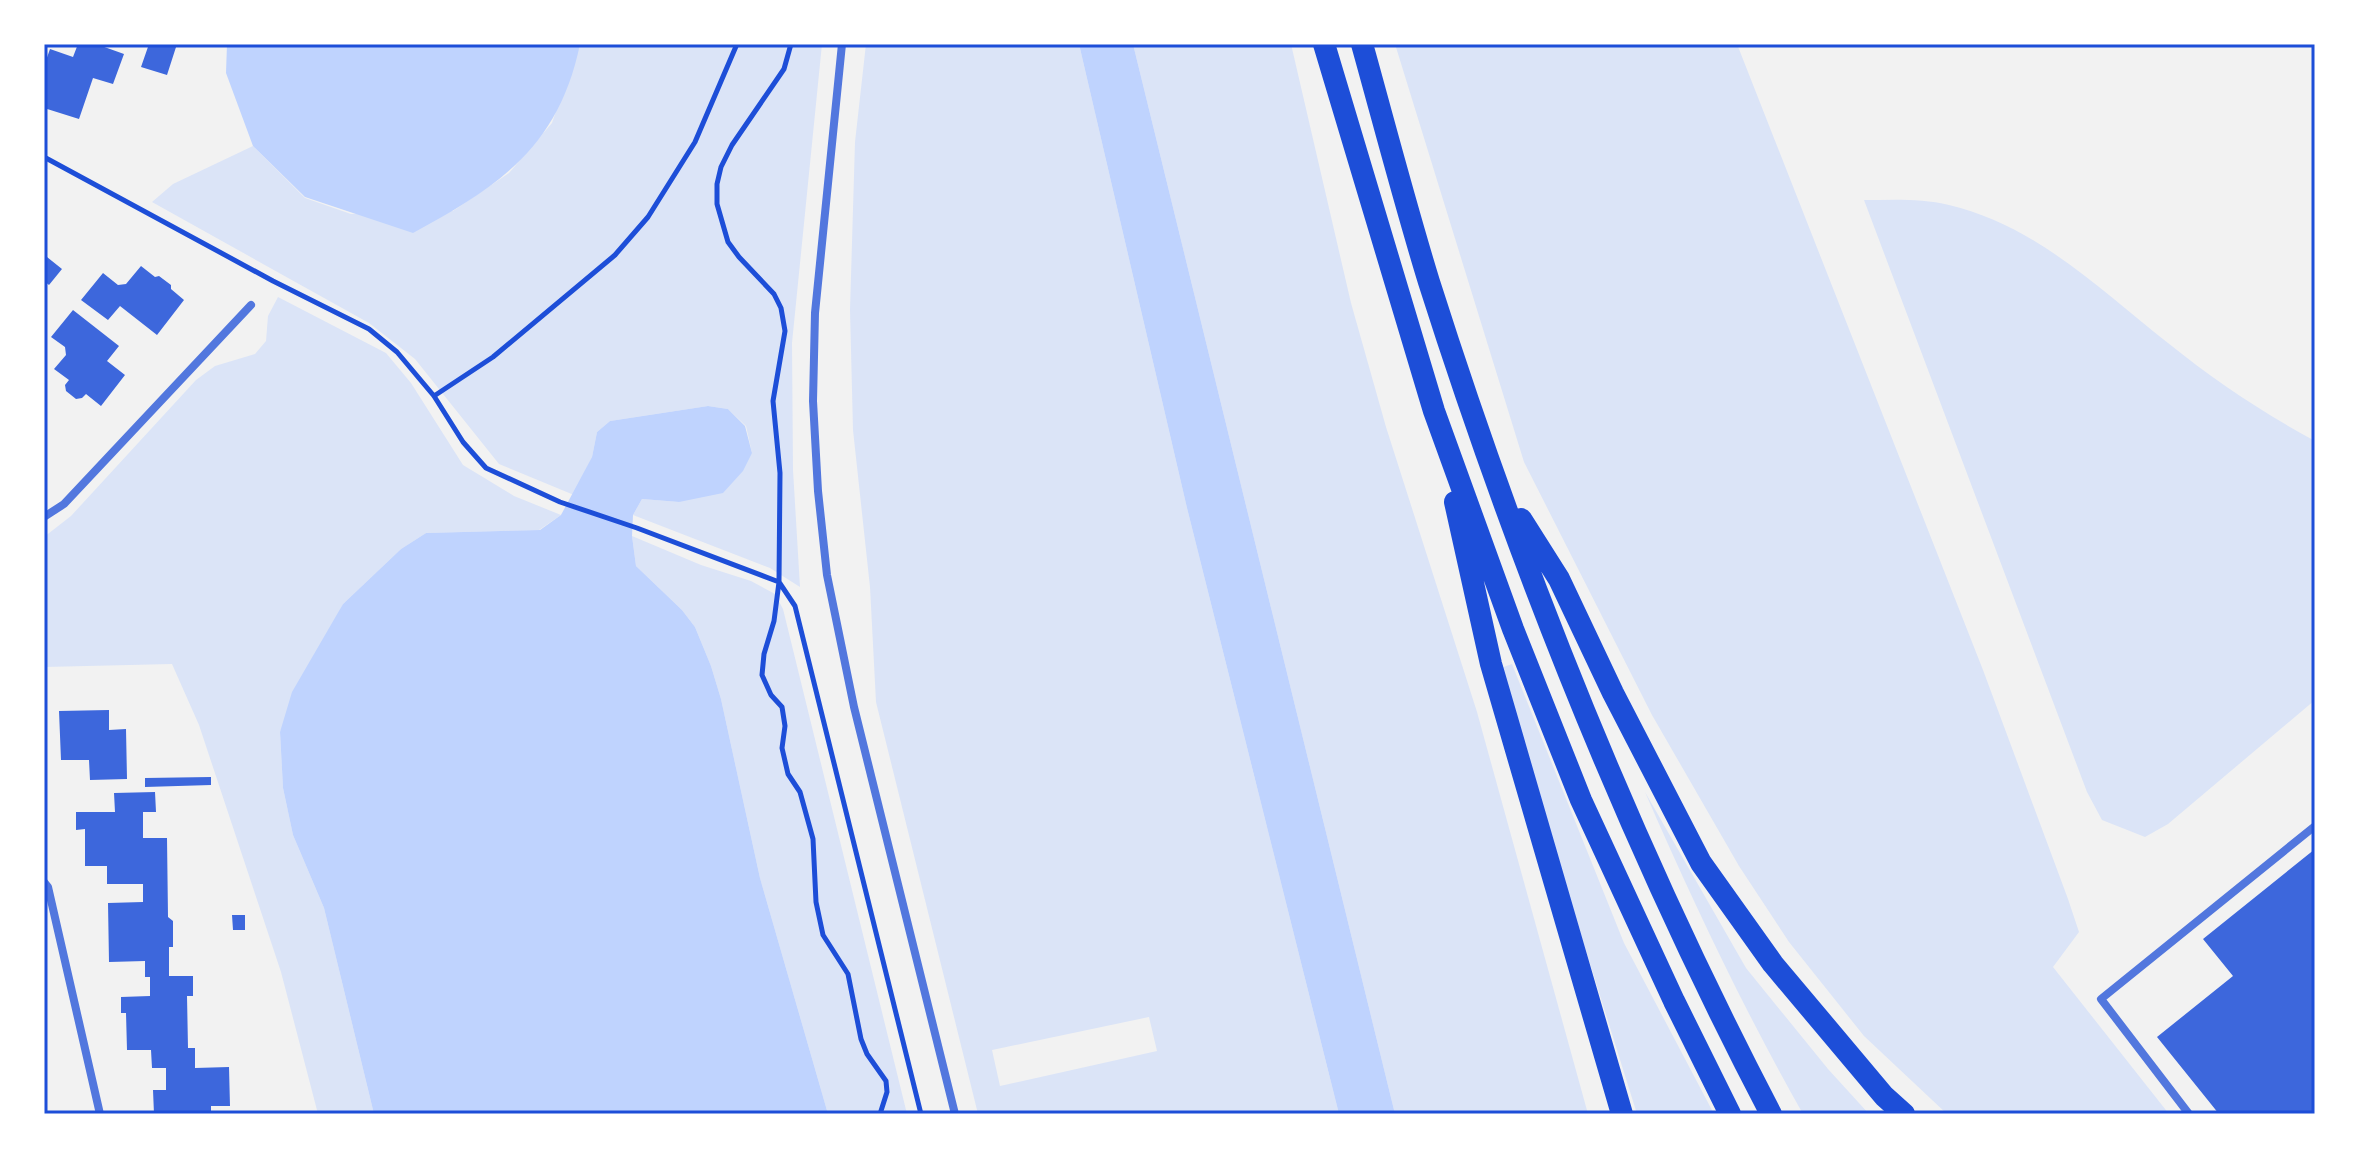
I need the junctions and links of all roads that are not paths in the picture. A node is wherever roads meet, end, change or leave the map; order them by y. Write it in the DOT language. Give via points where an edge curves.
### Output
graph roads {
  1 [pos="842,44"];
  2 [pos="1324,44"];
  3 [pos="1362,44"];
  4 [pos="251,305"];
  5 [pos="1434,411"];
  6 [pos="1501,488"];
  7 [pos="44,517"];
  8 [pos="2315,826"];
  9 [pos="44,882"];
  10 [pos="100,1114"];
  11 [pos="955,1114"];
  12 [pos="1622,1114"];
  13 [pos="1730,1114"];
  14 [pos="1771,1114"];
  15 [pos="1904,1114"];
  16 [pos="2189,1114"];
  1 -- 11 [label="street" via="815,313 813,401 821,519 829,588 854,707"];
  2 -- 5 [label="highway"];
  3 -- 6 [label="highway" via="1429,282"];
  4 -- 7 [label="street" via="64,504"];
  5 -- 12 [label="highway" via="1491,664"];
  5 -- 13 [label="highway" via="1581,800"];
  6 -- 14 [label="highway" via="1562,657 1627,811 1710,998"];
  6 -- 15 [label="highway" via="1559,579 1701,863 1773,964"];
  8 -- 16 [label="street" via="2101,999"];
  9 -- 10 [label="street"];
}
